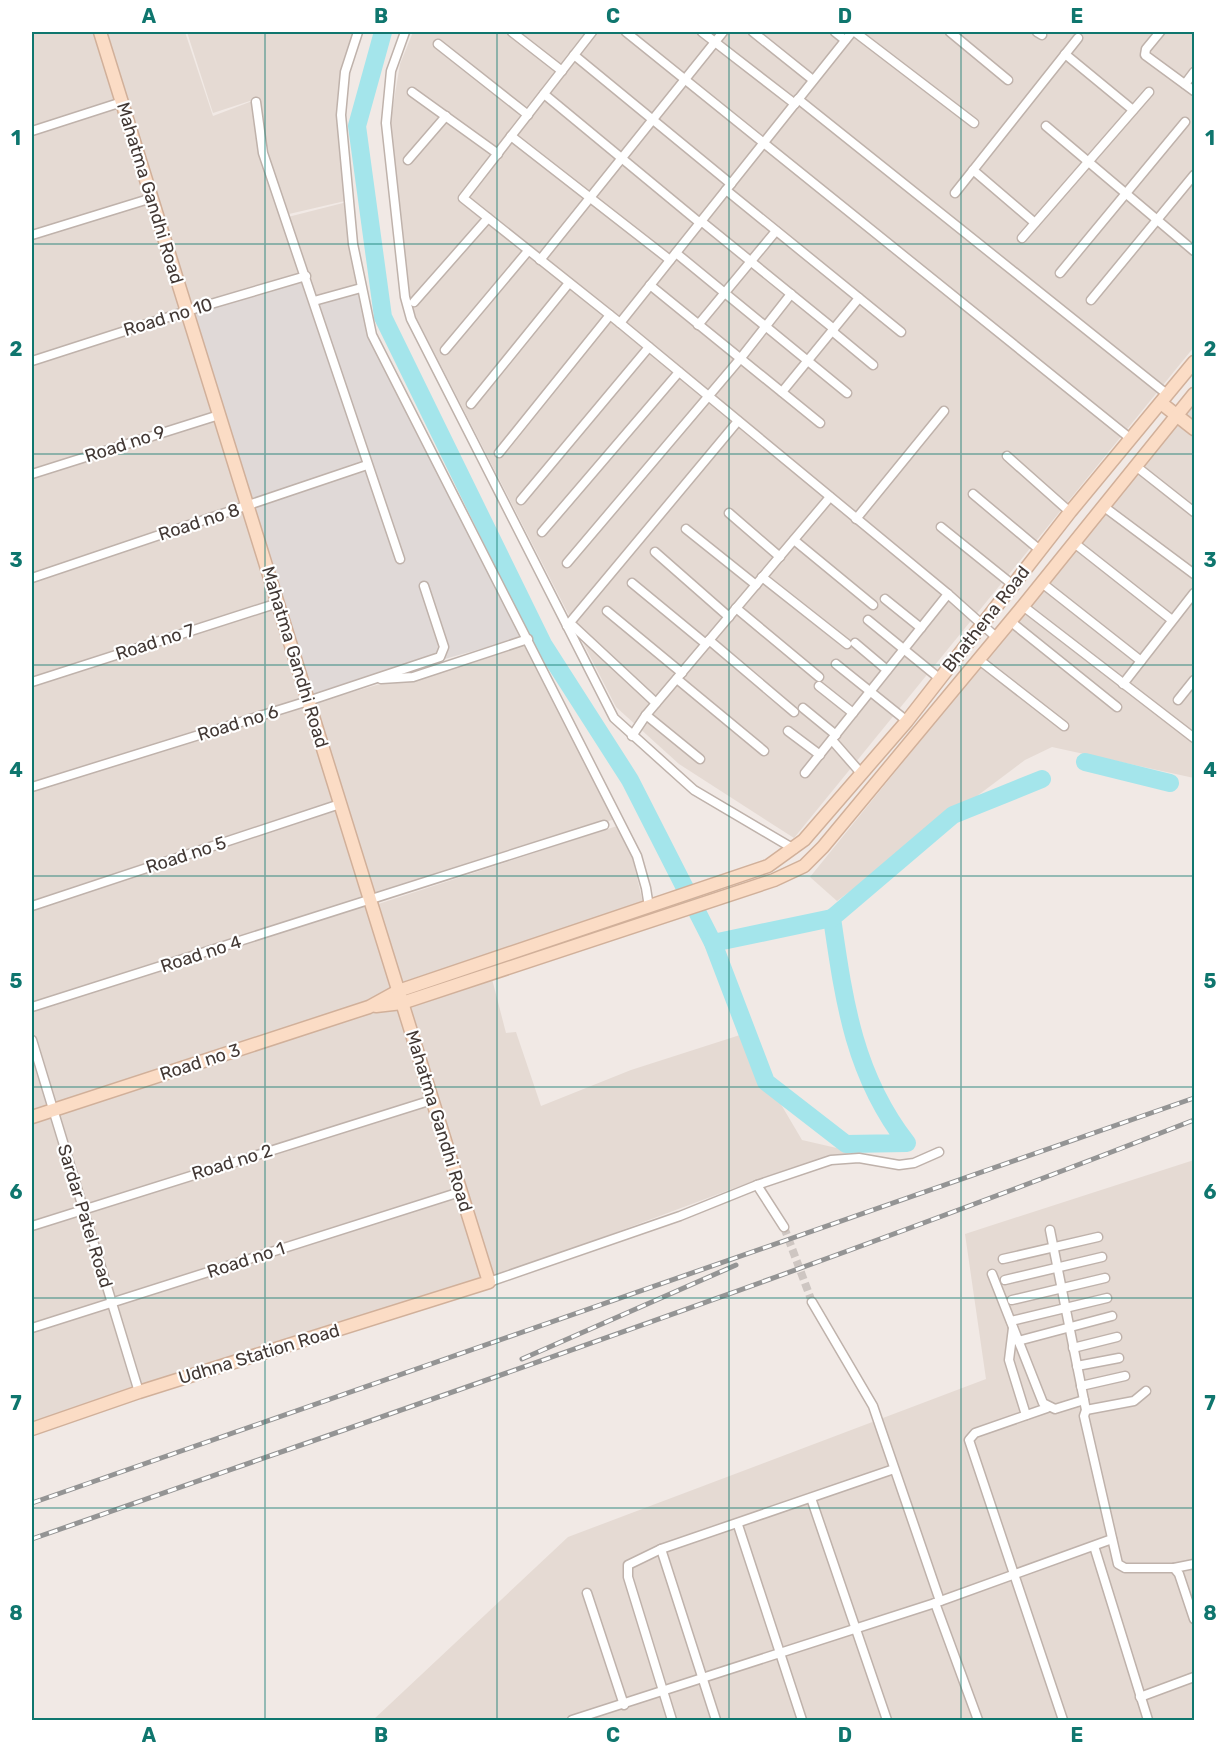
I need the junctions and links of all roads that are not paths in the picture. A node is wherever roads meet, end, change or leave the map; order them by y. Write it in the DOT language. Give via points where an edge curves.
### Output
graph roads {
  1 [pos="100,32"];
  2 [pos="358,32"];
  3 [pos="405,32"];
  4 [pos="512,32"];
  5 [pos="592,32"];
  6 [pos="626,32"];
  7 [pos="702,32"];
  8 [pos="723,32"];
  9 [pos="753,32"];
  10 [pos="835,32"];
  11 [pos="854,32"];
  12 [pos="950,32"];
  13 [pos="1160,32"];
  14 [pos="1078,38"];
  15 [pos="845,40"];
  16 [pos="715,41"];
  17 [pos="438,44"];
  18 [pos="1065,54"];
  19 [pos="574,55"];
  20 [pos="562,71"];
  21 [pos="1194,72"];
  22 [pos="684,80"];
  23 [pos="813,80"];
  24 [pos="1008,80"];
  25 [pos="1185,84"];
  26 [pos="1194,91"];
  27 [pos="412,92"];
  28 [pos="1149,92"];
  29 [pos="544,94"];
  30 [pos="797,101"];
  31 [pos="122,102"];
  32 [pos="256,102"];
  33 [pos="1133,110"];
  34 [pos="528,115"];
  35 [pos="446,116"];
  36 [pos="652,120"];
  37 [pos="1185,122"];
  38 [pos="974,123"];
  39 [pos="1046,126"];
  40 [pos="32,131"];
  41 [pos="512,136"];
  42 [pos="764,142"];
  43 [pos="498,154"];
  44 [pos="621,159"];
  45 [pos="408,160"];
  46 [pos="1088,161"];
  47 [pos="973,170"];
  48 [pos="1194,175"];
  49 [pos="728,187"];
  50 [pos="955,193"];
  51 [pos="1125,193"];
  52 [pos="152,198"];
  53 [pos="590,198"];
  54 [pos="488,218"];
  55 [pos="1157,220"];
  56 [pos="700,222"];
  57 [pos="1035,223"];
  58 [pos="777,231"];
  59 [pos="32,235"];
  60 [pos="1022,238"];
  61 [pos="1193,248"];
  62 [pos="528,251"];
  63 [pos="673,256"];
  64 [pos="540,260"];
  65 [pos="751,261"];
  66 [pos="1060,273"];
  67 [pos="306,276"];
  68 [pos="569,283"];
  69 [pos="650,285"];
  70 [pos="362,288"];
  71 [pos="725,293"];
  72 [pos="791,294"];
  73 [pos="859,298"];
  74 [pos="1091,300"];
  75 [pos="314,301"];
  76 [pos="414,302"];
  77 [pos="187,311"];
  78 [pos="610,315"];
  79 [pos="620,323"];
  80 [pos="698,325"];
  81 [pos="765,326"];
  82 [pos="833,330"];
  83 [pos="901,332"];
  84 [pos="649,347"];
  85 [pos="445,350"];
  86 [pos="740,359"];
  87 [pos="32,361"];
  88 [pos="808,361"];
  89 [pos="1194,362"];
  90 [pos="873,364"];
  91 [pos="679,372"];
  92 [pos="782,392"];
  93 [pos="847,393"];
  94 [pos="1194,394"];
  95 [pos="708,396"];
  96 [pos="1164,399"];
  97 [pos="471,404"];
  98 [pos="944,411"];
  99 [pos="219,415"];
  100 [pos="1177,415"];
  101 [pos="738,421"];
  102 [pos="820,423"];
  103 [pos="1194,429"];
  104 [pos="1131,439"];
  105 [pos="499,453"];
  106 [pos="1007,456"];
  107 [pos="367,465"];
  108 [pos="1137,467"];
  109 [pos="32,474"];
  110 [pos="973,494"];
  111 [pos="830,497"];
  112 [pos="521,500"];
  113 [pos="248,506"];
  114 [pos="1103,506"];
  115 [pos="1070,512"];
  116 [pos="729,513"];
  117 [pos="1194,513"];
  118 [pos="856,519"];
  119 [pos="941,526"];
  120 [pos="686,529"];
  121 [pos="542,532"];
  122 [pos="794,540"];
  123 [pos="1073,542"];
  124 [pos="1041,551"];
  125 [pos="655,552"];
  126 [pos="780,557"];
  127 [pos="400,560"];
  128 [pos="567,563"];
  129 [pos="1194,574"];
  130 [pos="762,577"];
  131 [pos="32,578"];
  132 [pos="632,583"];
  133 [pos="1042,583"];
  134 [pos="756,585"];
  135 [pos="1013,585"];
  136 [pos="424,586"];
  137 [pos="1194,593"];
  138 [pos="948,594"];
  139 [pos="885,599"];
  140 [pos="278,603"];
  141 [pos="873,605"];
  142 [pos="1023,606"];
  143 [pos="736,608"];
  144 [pos="608,611"];
  145 [pos="729,617"];
  146 [pos="868,620"];
  147 [pos="1172,620"];
  148 [pos="1010,621"];
  149 [pos="568,624"];
  150 [pos="982,624"];
  151 [pos="921,628"];
  152 [pos="996,638"];
  153 [pos="528,639"];
  154 [pos="708,642"];
  155 [pos="904,649"];
  156 [pos="978,659"];
  157 [pos="1141,661"];
  158 [pos="836,664"];
  159 [pos="887,670"];
  160 [pos="679,676"];
  161 [pos="939,678"];
  162 [pos="373,679"];
  163 [pos="1194,680"];
  164 [pos="32,682"];
  165 [pos="1123,684"];
  166 [pos="870,693"];
  167 [pos="1178,700"];
  168 [pos="308,701"];
  169 [pos="656,703"];
  170 [pos="1117,707"];
  171 [pos="802,708"];
  172 [pos="794,712"];
  173 [pos="854,712"];
  174 [pos="646,715"];
  175 [pos="907,721"];
  176 [pos="1064,726"];
  177 [pos="788,731"];
  178 [pos="632,736"];
  179 [pos="834,737"];
  180 [pos="1194,738"];
  181 [pos="764,751"];
  182 [pos="820,755"];
  183 [pos="700,759"];
  184 [pos="860,772"];
  185 [pos="805,773"];
  186 [pos="32,787"];
  187 [pos="340,804"];
  188 [pos="604,825"];
  189 [pos="794,849"];
  190 [pos="370,900"];
  191 [pos="653,905"];
  192 [pos="32,906"];
  193 [pos="663,919"];
  194 [pos="400,997"];
  195 [pos="32,1007"];
  196 [pos="32,1040"];
  197 [pos="432,1100"];
  198 [pos="53,1110"];
  199 [pos="32,1117"];
  200 [pos="939,1152"];
  201 [pos="756,1185"];
  202 [pos="460,1192"];
  203 [pos="83,1209"];
  204 [pos="32,1226"];
  205 [pos="784,1227"];
  206 [pos="1050,1230"];
  207 [pos="1098,1237"];
  208 [pos="1053,1247"];
  209 [pos="1102,1257"];
  210 [pos="1004,1258"];
  211 [pos="1057,1267"];
  212 [pos="992,1274"];
  213 [pos="1105,1278"];
  214 [pos="1005,1280"];
  215 [pos="489,1282"];
  216 [pos="1061,1288"];
  217 [pos="1107,1298"];
  218 [pos="1012,1300"];
  219 [pos="812,1302"];
  220 [pos="112,1303"];
  221 [pos="1065,1308"];
  222 [pos="1112,1316"];
  223 [pos="1012,1324"];
  224 [pos="32,1328"];
  225 [pos="1069,1328"];
  226 [pos="1117,1337"];
  227 [pos="1018,1341"];
  228 [pos="1073,1348"];
  229 [pos="1119,1358"];
  230 [pos="1077,1366"];
  231 [pos="1125,1376"];
  232 [pos="1081,1386"];
  233 [pos="1146,1391"];
  234 [pos="139,1392"];
  235 [pos="1084,1400"];
  236 [pos="1047,1408"];
  237 [pos="1086,1410"];
  238 [pos="1026,1415"];
  239 [pos="32,1429"];
  240 [pos="894,1469"];
  241 [pos="811,1498"];
  242 [pos="738,1525"];
  243 [pos="1112,1539"];
  244 [pos="1094,1545"];
  245 [pos="662,1549"];
  246 [pos="1194,1564"];
  247 [pos="1174,1568"];
  248 [pos="1012,1573"];
  249 [pos="587,1593"];
  250 [pos="938,1602"];
  251 [pos="1194,1619"];
  252 [pos="857,1629"];
  253 [pos="780,1655"];
  254 [pos="1194,1677"];
  255 [pos="703,1680"];
  256 [pos="664,1693"];
  257 [pos="1140,1697"];
  258 [pos="624,1706"];
  259 [pos="572,1720"];
  260 [pos="672,1720"];
  261 [pos="716,1720"];
  262 [pos="802,1720"];
  263 [pos="887,1720"];
  264 [pos="978,1720"];
  265 [pos="1063,1720"];
  266 [pos="1148,1720"];
  1 -- 31 [label="street, Mahatma Gandhi Road"];
  2 -- 70 [label="street" via="345,72 341,115 353,244"];
  3 -- 149 [label="street" via="391,71 386,123 411,319"];
  4 -- 20 [label="street"];
  5 -- 19 [label="street"];
  6 -- 22 [label="street"];
  7 -- 16 [label="street"];
  8 -- 16 [label="street"];
  9 -- 23 [label="street"];
  10 -- 15 [label="street"];
  11 -- 15 [label="street"];
  11 -- 38 [label="street"];
  12 -- 24 [label="street"];
  13 -- 25 [label="street" via="1145,55"];
  14 -- 18 [label="street"];
  15 -- 23 [label="street"];
  16 -- 22 [label="street"];
  16 -- 30 [label="street"];
  17 -- 34 [label="street"];
  18 -- 33 [label="street"];
  18 -- 47 [label="street"];
  19 -- 20 [label="street"];
  19 -- 36 [label="street"];
  20 -- 29 [label="street"];
  21 -- 25 [label="street"];
  22 -- 36 [label="street"];
  22 -- 42 [label="street"];
  23 -- 30 [label="street"];
  25 -- 26 [label="street"];
  27 -- 35 [label="street"];
  28 -- 33 [label="street"];
  29 -- 34 [label="street"];
  29 -- 44 [label="street"];
  30 -- 42 [label="street"];
  30 -- 96 [label="street"];
  31 -- 40 [label="street"];
  31 -- 52 [label="street, Mahatma Gandhi Road"];
  32 -- 67 [label="street" via="263,153"];
  33 -- 46 [label="street"];
  34 -- 41 [label="street"];
  35 -- 43 [label="street"];
  35 -- 45 [label="street"];
  36 -- 44 [label="street"];
  36 -- 49 [label="street"];
  37 -- 51 [label="street"];
  39 -- 46 [label="street"];
  41 -- 43 [label="street"];
  41 -- 53 [label="street"];
  42 -- 49 [label="street"];
  42 -- 104 [label="street"];
  43 -- 54 [label="street" via="463,198"];
  44 -- 53 [label="street"];
  44 -- 56 [label="street"];
  46 -- 51 [label="street"];
  46 -- 57 [label="street"];
  47 -- 50 [label="street"];
  47 -- 57 [label="street"];
  48 -- 55 [label="street"];
  49 -- 56 [label="street"];
  49 -- 58 [label="street"];
  51 -- 55 [label="street"];
  51 -- 66 [label="street"];
  52 -- 59 [label="street"];
  52 -- 77 [label="street, Mahatma Gandhi Road"];
  53 -- 63 [label="street"];
  53 -- 64 [label="street"];
  54 -- 62 [label="street"];
  54 -- 76 [label="street"];
  55 -- 61 [label="street"];
  55 -- 74 [label="street"];
  56 -- 63 [label="street"];
  56 -- 65 [label="street"];
  57 -- 60 [label="street"];
  58 -- 65 [label="street"];
  58 -- 73 [label="street"];
  62 -- 64 [label="street"];
  62 -- 85 [label="street"];
  63 -- 69 [label="street"];
  63 -- 71 [label="street"];
  64 -- 68 [label="street"];
  65 -- 71 [label="street"];
  65 -- 72 [label="street"];
  67 -- 75 [label="street"];
  67 -- 77 [label="street, Road no 10"];
  68 -- 78 [label="street"];
  68 -- 97 [label="street"];
  69 -- 79 [label="street"];
  69 -- 80 [label="street"];
  70 -- 75 [label="street"];
  70 -- 153 [label="street" via="378,349"];
  71 -- 80 [label="street"];
  71 -- 81 [label="street"];
  72 -- 81 [label="street"];
  72 -- 82 [label="street"];
  73 -- 82 [label="street"];
  73 -- 83 [label="street"];
  75 -- 107 [label="street"];
  77 -- 87 [label="street, Road no 10"];
  77 -- 99 [label="street, Mahatma Gandhi Road"];
  78 -- 79 [label="street"];
  78 -- 105 [label="street"];
  79 -- 84 [label="street"];
  80 -- 86 [label="street"];
  81 -- 86 [label="street"];
  81 -- 88 [label="street"];
  82 -- 88 [label="street"];
  82 -- 90 [label="street"];
  84 -- 91 [label="street"];
  84 -- 112 [label="street"];
  86 -- 92 [label="street"];
  86 -- 95 [label="street"];
  88 -- 92 [label="street"];
  88 -- 93 [label="street"];
  89 -- 96 [label="street, Bhathena Road"];
  91 -- 95 [label="street"];
  91 -- 121 [label="street"];
  92 -- 102 [label="street"];
  94 -- 100 [label="street, Bhathena Road"];
  95 -- 101 [label="street"];
  95 -- 128 [label="street"];
  96 -- 100 [label="street"];
  96 -- 104 [label="street, Bhathena Road"];
  98 -- 118 [label="street"];
  99 -- 109 [label="street, Road no 9"];
  99 -- 113 [label="street, Mahatma Gandhi Road"];
  100 -- 103 [label="street"];
  100 -- 108 [label="street, Bhathena Road"];
  101 -- 111 [label="street"];
  101 -- 149 [label="street"];
  104 -- 115 [label="street, Bhathena Road"];
  106 -- 115 [label="street"];
  107 -- 113 [label="street, Road no 8"];
  107 -- 127 [label="street"];
  108 -- 114 [label="street, Bhathena Road"];
  108 -- 117 [label="street"];
  110 -- 124 [label="street"];
  111 -- 118 [label="street"];
  111 -- 122 [label="street"];
  113 -- 131 [label="street, Road no 8"];
  113 -- 140 [label="street, Mahatma Gandhi Road"];
  114 -- 123 [label="street, Bhathena Road"];
  114 -- 129 [label="street"];
  115 -- 124 [label="street, Bhathena Road"];
  116 -- 126 [label="street"];
  118 -- 138 [label="street"];
  119 -- 135 [label="street"];
  120 -- 134 [label="street"];
  122 -- 126 [label="street"];
  122 -- 141 [label="street"];
  123 -- 133 [label="street, Bhathena Road"];
  123 -- 147 [label="street"];
  124 -- 135 [label="street, Bhathena Road"];
  125 -- 145 [label="street"];
  126 -- 130 [label="street"];
  130 -- 134 [label="street"];
  130 -- 159 [label="street"];
  132 -- 154 [label="street"];
  133 -- 142 [label="street, Bhathena Road"];
  133 -- 157 [label="street"];
  134 -- 143 [label="street"];
  135 -- 150 [label="street, Bhathena Road"];
  136 -- 162 [label="street, Road no 6" via="443,652 440,657"];
  137 -- 147 [label="street"];
  138 -- 150 [label="street"];
  138 -- 151 [label="street"];
  139 -- 151 [label="street"];
  140 -- 164 [label="street, Road no 7"];
  140 -- 168 [label="street, Mahatma Gandhi Road"];
  142 -- 148 [label="street, Bhathena Road"];
  142 -- 165 [label="street"];
  143 -- 145 [label="street"];
  143 -- 173 [label="street"];
  144 -- 160 [label="street"];
  145 -- 154 [label="street"];
  146 -- 155 [label="street"];
  147 -- 157 [label="street"];
  148 -- 152 [label="street, Bhathena Road"];
  148 -- 170 [label="street"];
  149 -- 169 [label="street"];
  149 -- 178 [label="street" via="604,701"];
  150 -- 152 [label="street"];
  150 -- 161 [label="street, Bhathena Road"];
  151 -- 155 [label="street"];
  152 -- 156 [label="street, Bhathena Road"];
  153 -- 162 [label="street" via="413,677"];
  153 -- 191 [label="street" via="637,856"];
  154 -- 160 [label="street"];
  154 -- 172 [label="street"];
  155 -- 159 [label="street"];
  155 -- 161 [label="street"];
  156 -- 176 [label="street"];
  156 -- 193 [label="street, Bhathena Road" via="804,866"];
  157 -- 165 [label="street"];
  158 -- 166 [label="street"];
  159 -- 166 [label="street"];
  160 -- 169 [label="street"];
  160 -- 181 [label="street"];
  161 -- 175 [label="street, Bhathena Road"];
  162 -- 168 [label="street, Road no 6"];
  163 -- 167 [label="street"];
  165 -- 180 [label="street"];
  166 -- 173 [label="street"];
  166 -- 175 [label="street"];
  168 -- 186 [label="street, Road no 6"];
  168 -- 187 [label="street, Mahatma Gandhi Road"];
  169 -- 174 [label="street"];
  171 -- 179 [label="street"];
  173 -- 179 [label="street"];
  174 -- 178 [label="street"];
  174 -- 183 [label="street"];
  175 -- 184 [label="street, Bhathena Road"];
  177 -- 182 [label="street"];
  178 -- 189 [label="street" via="702,796"];
  179 -- 182 [label="street"];
  179 -- 184 [label="street"];
  182 -- 185 [label="street"];
  184 -- 189 [label="street, Bhathena Road"];
  187 -- 190 [label="street, Mahatma Gandhi Road"];
  187 -- 192 [label="street, Road no 5"];
  188 -- 190 [label="street, Road no 4"];
  189 -- 191 [label="street, Bhathena Road" via="768,866"];
  190 -- 194 [label="street, Mahatma Gandhi Road"];
  190 -- 195 [label="street, Road no 4"];
  191 -- 194 [label="street, Road no 3"];
  193 -- 194 [label="street, Road no 3"];
  194 -- 197 [label="street, Mahatma Gandhi Road"];
  194 -- 198 [label="street, Road no 3"];
  196 -- 198 [label="street, Sardar Patel Road"];
  197 -- 202 [label="street, Mahatma Gandhi Road"];
  197 -- 203 [label="street, Road no 2"];
  198 -- 199 [label="street, Road no 3"];
  198 -- 203 [label="street, Sardar Patel Road"];
  200 -- 201 [label="street" via="899,1165 859,1158 831,1160"];
  201 -- 205 [label="street"];
  201 -- 215 [label="street" via="680,1216"];
  202 -- 215 [label="street, Mahatma Gandhi Road"];
  202 -- 220 [label="street, Road no 1"];
  203 -- 204 [label="street, Road no 2"];
  203 -- 220 [label="street, Sardar Patel Road"];
  206 -- 208 [label="street"];
  207 -- 208 [label="street"];
  208 -- 210 [label="street"];
  208 -- 211 [label="street"];
  209 -- 211 [label="street"];
  211 -- 214 [label="street"];
  211 -- 216 [label="street"];
  212 -- 223 [label="street"];
  213 -- 216 [label="street"];
  215 -- 234 [label="street, Udhna Station Road"];
  216 -- 218 [label="street"];
  216 -- 221 [label="street"];
  217 -- 221 [label="street"];
  219 -- 240 [label="street" via="870,1400"];
  220 -- 224 [label="street, Road no 1"];
  220 -- 234 [label="street, Sardar Patel Road"];
  221 -- 223 [label="street"];
  221 -- 225 [label="street"];
  222 -- 225 [label="street"];
  223 -- 227 [label="street"];
  223 -- 238 [label="street" via="1008,1360"];
  225 -- 227 [label="street"];
  225 -- 228 [label="street"];
  226 -- 228 [label="street"];
  227 -- 236 [label="street"];
  228 -- 230 [label="street"];
  229 -- 230 [label="street"];
  230 -- 232 [label="street"];
  231 -- 232 [label="street"];
  232 -- 235 [label="street"];
  233 -- 237 [label="street" via="1134,1401"];
  234 -- 239 [label="street, Udhna Station Road"];
  235 -- 236 [label="street"];
  235 -- 237 [label="street"];
  236 -- 238 [label="street"];
  237 -- 243 [label="street" via="1084,1416"];
  238 -- 248 [label="street" via="975,1433 969,1440"];
  240 -- 241 [label="street"];
  240 -- 250 [label="street"];
  241 -- 242 [label="street"];
  241 -- 252 [label="street"];
  242 -- 245 [label="street"];
  242 -- 253 [label="street"];
  243 -- 244 [label="street"];
  243 -- 247 [label="street" via="1121,1567"];
  244 -- 248 [label="street"];
  244 -- 257 [label="street"];
  245 -- 255 [label="street"];
  245 -- 256 [label="street" via="631,1563 627,1572"];
  246 -- 247 [label="street"];
  247 -- 251 [label="street"];
  248 -- 250 [label="street"];
  248 -- 265 [label="street"];
  249 -- 258 [label="street"];
  250 -- 252 [label="street"];
  250 -- 264 [label="street"];
  252 -- 253 [label="street"];
  252 -- 263 [label="street"];
  253 -- 255 [label="street"];
  253 -- 262 [label="street"];
  254 -- 257 [label="street"];
  255 -- 256 [label="street"];
  255 -- 261 [label="street"];
  256 -- 258 [label="street"];
  256 -- 260 [label="street"];
  257 -- 266 [label="street"];
  258 -- 259 [label="street"];
}
